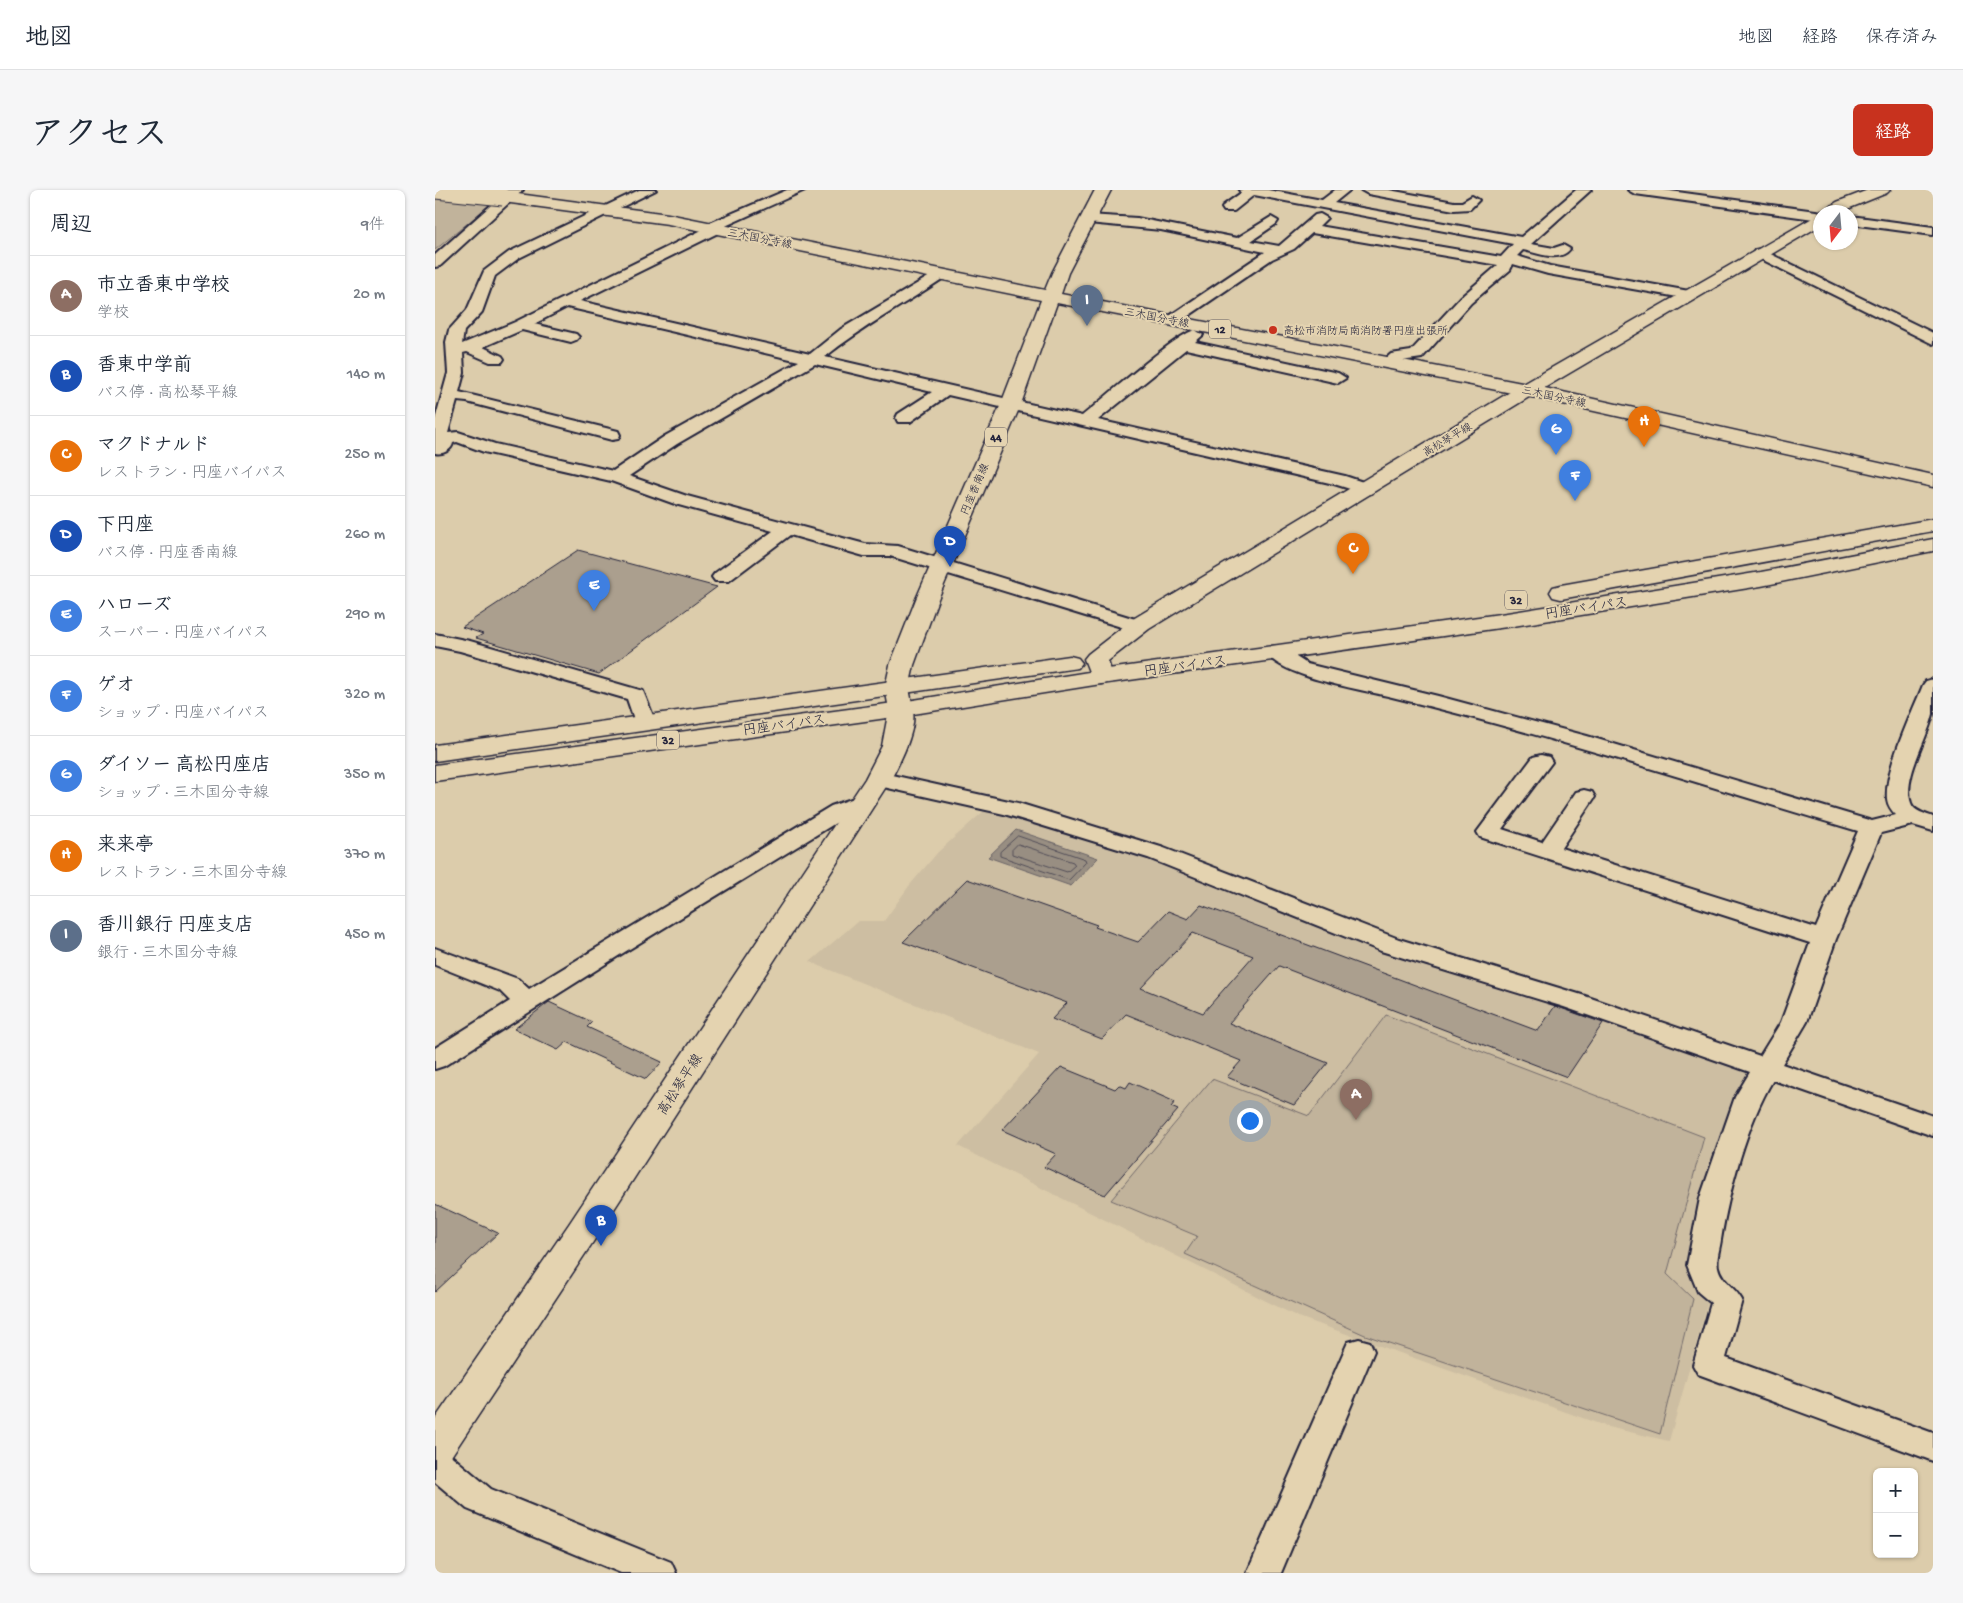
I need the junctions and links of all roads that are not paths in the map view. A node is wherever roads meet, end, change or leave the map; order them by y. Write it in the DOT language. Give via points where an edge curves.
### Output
graph roads {
  1 [pos="436,190"];
  2 [pos="649,190"];
  3 [pos="798,190"];
  4 [pos="1343,190"];
  5 [pos="1368,190"];
  6 [pos="1585,190"];
  7 [pos="1635,190"];
  8 [pos="1882,190"];
  9 [pos="1249,191"];
  10 [pos="510,195"];
  11 [pos="1105,198"];
  12 [pos="1472,200"];
  13 [pos="1842,205"];
  14 [pos="1329,206"];
  15 [pos="1229,208"];
  16 [pos="609,210"];
  17 [pos="1813,216"];
  18 [pos="1088,219"];
  19 [pos="1271,221"];
  20 [pos="1858,221"];
  21 [pos="1813,222"];
  22 [pos="712,228"];
  23 [pos="1309,228"];
  24 [pos="1933,232"];
  25 [pos="1239,243"];
  26 [pos="1523,244"];
  27 [pos="1563,249"];
  28 [pos="1281,251"];
  29 [pos="1760,253"];
  30 [pos="1506,260"];
  31 [pos="435,263"];
  32 [pos="940,274"];
  33 [pos="1689,295"];
  34 [pos="1052,297"];
  35 [pos="563,302"];
  36 [pos="1173,320"];
  37 [pos="520,325"];
  38 [pos="1206,326"];
  39 [pos="571,337"];
  40 [pos="1933,339"];
  41 [pos="1183,344"];
  42 [pos="463,349"];
  43 [pos="496,359"];
  44 [pos="813,359"];
  45 [pos="1390,362"];
  46 [pos="1338,378"];
  47 [pos="1527,390"];
  48 [pos="944,391"];
  49 [pos="450,396"];
  50 [pos="1011,404"];
  51 [pos="904,418"];
  52 [pos="1085,421"];
  53 [pos="612,435"];
  54 [pos="439,445"];
  55 [pos="617,477"];
  56 [pos="1933,482"];
  57 [pos="1366,489"];
  58 [pos="1933,525"];
  59 [pos="787,528"];
  60 [pos="1933,545"];
  61 [pos="941,566"];
  62 [pos="722,577"];
  63 [pos="1138,626"];
  64 [pos="435,640"];
  65 [pos="1275,652"];
  66 [pos="1098,668"];
  67 [pos="1933,685"];
  68 [pos="899,698"];
  69 [pos="645,723"];
  70 [pos="435,753"];
  71 [pos="1541,762"];
  72 [pos="435,773"];
  73 [pos="870,790"];
  74 [pos="1583,797"];
  75 [pos="1923,821"];
  76 [pos="1871,828"];
  77 [pos="1547,851"];
  78 [pos="1824,939"];
  79 [pos="435,956"];
  80 [pos="527,1002"];
  81 [pos="435,1060"];
  82 [pos="1764,1069"];
  83 [pos="1933,1126"];
  84 [pos="1359,1351"];
  85 [pos="1933,1448"];
  86 [pos="435,1450"];
  87 [pos="435,1462"];
  88 [pos="659,1573"];
  89 [pos="1264,1573"];
  1 -- 10 [label="main road, 三木国分寺線 / 12, bridge"];
  2 -- 16 [label="street"];
  3 -- 22 [label="street"];
  4 -- 14 [label="street"];
  5 -- 12 [label="street" via="1453,206 1465,206"];
  6 -- 26 [label="street"];
  7 -- 17 [label="street"];
  8 -- 13 [label="main road"];
  9 -- 14 [label="street"];
  9 -- 15 [label="street"];
  10 -- 16 [label="main road, 三木国分寺線 / 12"];
  10 -- 31 [label="street"];
  11 -- 18 [label="main road, 円座香南線 / 44"];
  14 -- 23 [label="street"];
  14 -- 26 [label="street"];
  16 -- 22 [label="main road, 三木国分寺線 / 12"];
  16 -- 42 [label="street" via="514,255 489,274 475,312 457,330 454,342"];
  18 -- 25 [label="street" via="1116,219 1206,234"];
  18 -- 34 [label="main road, 円座香南線 / 44" via="1059,273"];
  19 -- 25 [label="street"];
  20 -- 24 [label="street"];
  21 -- 29 [label="main road, 高松琴平線"];
  22 -- 32 [label="main road, 三木国分寺線 / 12"];
  22 -- 35 [label="street"];
  23 -- 28 [label="street"];
  23 -- 30 [label="street"];
  25 -- 28 [label="street"];
  26 -- 27 [label="street" via="1556,253"];
  26 -- 30 [label="street"];
  28 -- 36 [label="street" via="1267,256"];
  29 -- 33 [label="main road, 高松琴平線"];
  29 -- 40 [label="street"];
  30 -- 33 [label="street"];
  30 -- 45 [label="street" via="1505,267 1466,300 1415,355"];
  32 -- 34 [label="main road, 三木国分寺線 / 12"];
  32 -- 44 [label="street" via="846,332"];
  33 -- 47 [label="main road, 高松琴平線"];
  34 -- 36 [label="main road, 三木国分寺線 / 12"];
  34 -- 50 [label="main road, 円座香南線 / 44"];
  35 -- 37 [label="street"];
  35 -- 44 [label="street"];
  36 -- 38 [label="main road, 三木国分寺線 / 12"];
  37 -- 39 [label="street"];
  37 -- 42 [label="street"];
  38 -- 41 [label="street"];
  38 -- 45 [label="main road, 三木国分寺線 / 12"];
  41 -- 46 [label="street"];
  41 -- 52 [label="street"];
  42 -- 43 [label="street"];
  42 -- 49 [label="street"];
  44 -- 48 [label="street"];
  44 -- 55 [label="street" via="671,440"];
  45 -- 47 [label="main road, 三木国分寺線 / 12"];
  47 -- 56 [label="main road, 三木国分寺線 / 12"];
  47 -- 57 [label="main road, 高松琴平線"];
  48 -- 50 [label="street"];
  48 -- 51 [label="street"];
  49 -- 53 [label="street" via="467,397"];
  49 -- 54 [label="street"];
  50 -- 52 [label="street"];
  50 -- 61 [label="main road, 円座香南線 / 44"];
  52 -- 57 [label="street"];
  54 -- 55 [label="street" via="458,437 490,448"];
  55 -- 59 [label="street" via="681,500"];
  57 -- 63 [label="main road, 高松琴平線"];
  58 -- 66 [label="main road, 円座バイパス / 32" via="1491,604"];
  59 -- 61 [label="street" via="864,550 891,550"];
  59 -- 62 [label="street"];
  60 -- 65 [label="main road, 円座バイパス / 32" via="1751,581 1507,620"];
  61 -- 63 [label="street"];
  61 -- 68 [label="main road, 円座香南線 / 44" via="902,665"];
  63 -- 66 [label="main road, 高松琴平線"];
  64 -- 69 [label="street" via="463,645 636,695"];
  65 -- 66 [label="main road, 円座バイパス / 32"];
  65 -- 76 [label="street" via="1300,668 1579,741"];
  66 -- 68 [label="main road, 円座バイパス / 32"];
  67 -- 75 [label="street" via="1901,775 1897,800 1901,808"];
  68 -- 69 [label="main road, 円座バイパス / 32"];
  68 -- 72 [label="main road, 円座バイパス / 32"];
  68 -- 73 [label="main road, 高松琴平線" via="899,734 891,755"];
  69 -- 70 [label="main road, 円座バイパス / 32"];
  71 -- 77 [label="street" via="1488,832"];
  73 -- 80 [label="street"];
  73 -- 82 [label="street" via="1010,808 1156,853 1390,945 1573,1002"];
  73 -- 86 [label="main road, 高松琴平線" via="581,1234"];
  74 -- 77 [label="street"];
  75 -- 76 [label="street"];
  76 -- 78 [label="street"];
  77 -- 78 [label="street"];
  78 -- 82 [label="street" via="1794,1022"];
  79 -- 80 [label="street" via="509,985"];
  80 -- 81 [label="street"];
  82 -- 83 [label="street"];
  82 -- 85 [label="street" via="1749,1097 1715,1198 1702,1265 1709,1284 1727,1300 1709,1365"];
  84 -- 89 [label="street"];
  87 -- 88 [label="street" via="479,1499"];
}
